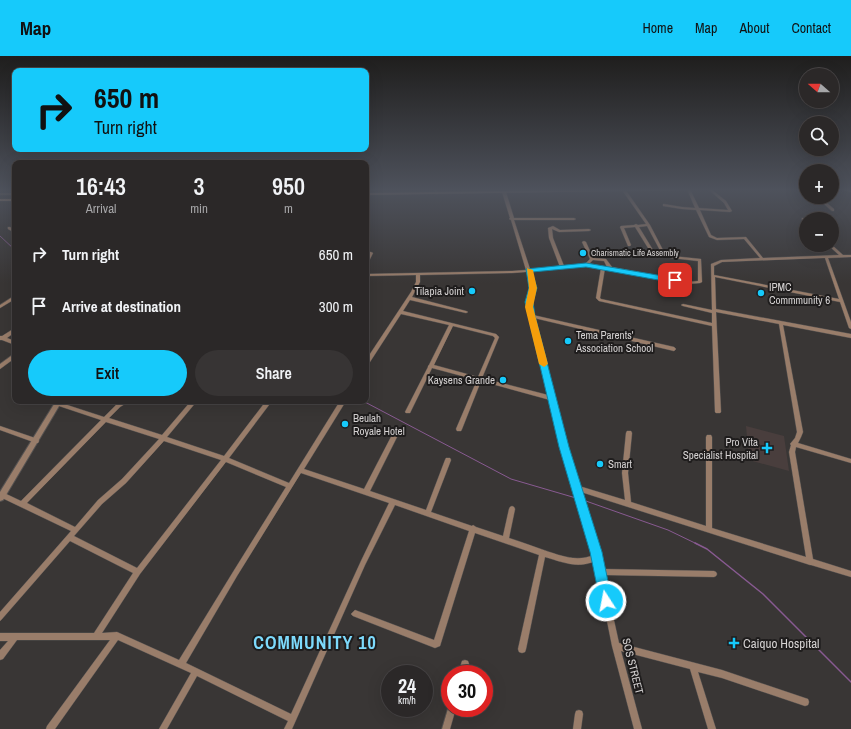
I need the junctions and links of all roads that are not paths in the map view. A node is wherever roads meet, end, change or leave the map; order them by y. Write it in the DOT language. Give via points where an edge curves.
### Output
graph roads {
  1 [pos="511,220"];
  2 [pos="645,220"];
  3 [pos="702,220"];
  4 [pos="648,225"];
  5 [pos="636,226"];
  6 [pos="9,228"];
  7 [pos="12,230"];
  8 [pos="589,230"];
  9 [pos="584,242"];
  10 [pos="629,245"];
  11 [pos="838,252"];
  12 [pos="371,253"];
  13 [pos="654,254"];
  14 [pos="842,256"];
  15 [pos="851,256"];
  16 [pos="369,257"];
  17 [pos="826,257"];
  18 [pos="592,259"];
  19 [pos="762,259"];
  20 [pos="586,265"];
  21 [pos="562,266"];
  22 [pos="603,267"];
  23 [pos="610,268"];
  24 [pos="528,270"];
  25 [pos="418,274"];
  26 [pos="369,275"];
  27 [pos="713,276"];
  28 [pos="408,298"];
  29 [pos="12,299"];
  30 [pos="842,301"];
  31 [pos="683,305"];
  32 [pos="0,307"];
  33 [pos="844,307"];
  34 [pos="851,309"];
  35 [pos="714,311"];
  36 [pos="400,312"];
  37 [pos="466,312"];
  38 [pos="531,316"];
  39 [pos="781,323"];
  40 [pos="452,325"];
  41 [pos="715,325"];
  42 [pos="851,328"];
  43 [pos="12,332"];
  44 [pos="851,336"];
  45 [pos="1,338"];
  46 [pos="12,342"];
  47 [pos="674,349"];
  48 [pos="12,357"];
  49 [pos="369,359"];
  50 [pos="0,366"];
  51 [pos="430,366"];
  52 [pos="480,379"];
  53 [pos="551,398"];
  54 [pos="57,404"];
  55 [pos="63,404"];
  56 [pos="123,404"];
  57 [pos="191,404"];
  58 [pos="267,404"];
  59 [pos="341,404"];
  60 [pos="408,412"];
  61 [pos="718,412"];
  62 [pos="106,420"];
  63 [pos="0,428"];
  64 [pos="459,429"];
  65 [pos="629,433"];
  66 [pos="395,435"];
  67 [pos="709,437"];
  68 [pos="163,438"];
  69 [pos="36,441"];
  70 [pos="793,444"];
  71 [pos="225,459"];
  72 [pos="448,460"];
  73 [pos="851,461"];
  74 [pos="301,470"];
  75 [pos="290,486"];
  76 [pos="576,488"];
  77 [pos="366,492"];
  78 [pos="1,496"];
  79 [pos="393,502"];
  80 [pos="22,504"];
  81 [pos="628,504"];
  82 [pos="512,509"];
  83 [pos="428,513"];
  84 [pos="473,528"];
  85 [pos="75,530"];
  86 [pos="709,530"];
  87 [pos="69,537"];
  88 [pos="505,540"];
  89 [pos="543,553"];
  90 [pos="597,557"];
  91 [pos="810,562"];
  92 [pos="138,572"];
  93 [pos="600,572"];
  94 [pos="714,574"];
  95 [pos="851,574"];
  96 [pos="355,614"];
  97 [pos="0,617"];
  98 [pos="96,636"];
  99 [pos="117,636"];
  100 [pos="0,637"];
  101 [pos="14,637"];
  102 [pos="616,646"];
  103 [pos="522,649"];
  104 [pos="0,656"];
  105 [pos="181,664"];
  106 [pos="693,666"];
  107 [pos="196,671"];
  108 [pos="805,702"];
  109 [pos="579,714"];
  110 [pos="449,717"];
  111 [pos="292,719"];
  112 [pos="50,729"];
  113 [pos="163,729"];
  114 [pos="288,729"];
  115 [pos="446,729"];
  116 [pos="577,729"];
  117 [pos="638,729"];
  118 [pos="712,729"];
  1 -- 24 [label="street, SOS STREET"];
  2 -- 4 [label="street"];
  3 -- 19 [label="street" via="710,236 717,239 746,239"];
  4 -- 5 [label="street"];
  4 -- 23 [label="street" via="663,253 671,257 700,260 699,283"];
  5 -- 10 [label="street" via="621,227"];
  5 -- 13 [label="street"];
  6 -- 7 [label="street"];
  8 -- 21 [label="street" via="559,231 550,228 551,238"];
  9 -- 18 [label="street"];
  11 -- 14 [label="street"];
  12 -- 16 [label="street"];
  14 -- 15 [label="street"];
  14 -- 17 [label="street"];
  17 -- 19 [label="street"];
  17 -- 30 [label="street"];
  18 -- 20 [label="street"];
  18 -- 23 [label="street" via="605,260"];
  19 -- 27 [label="street" via="716,262 712,265"];
  20 -- 21 [label="street"];
  20 -- 22 [label="street"];
  21 -- 24 [label="street"];
  22 -- 23 [label="street"];
  22 -- 41 [label="street" via="598,298 600,300"];
  24 -- 25 [label="street"];
  24 -- 38 [label="street, SOS STREET" via="533,288 529,302"];
  25 -- 26 [label="street"];
  25 -- 28 [label="street" via="418,282"];
  27 -- 30 [label="street"];
  27 -- 35 [label="street"];
  28 -- 36 [label="street"];
  28 -- 37 [label="street"];
  29 -- 32 [label="street"];
  30 -- 33 [label="street"];
  31 -- 35 [label="street"];
  33 -- 34 [label="street"];
  33 -- 42 [label="street"];
  35 -- 39 [label="street"];
  35 -- 41 [label="street"];
  36 -- 40 [label="street"];
  36 -- 49 [label="street"];
  38 -- 47 [label="street"];
  38 -- 53 [label="street, SOS STREET"];
  39 -- 44 [label="street"];
  39 -- 70 [label="street" via="800,432"];
  40 -- 51 [label="street"];
  40 -- 52 [label="street" via="497,337"];
  41 -- 61 [label="street"];
  43 -- 45 [label="street"];
  45 -- 46 [label="street"];
  48 -- 50 [label="street"];
  51 -- 52 [label="street"];
  51 -- 60 [label="street"];
  52 -- 53 [label="street"];
  52 -- 64 [label="street"];
  53 -- 76 [label="street, SOS STREET"];
  54 -- 69 [label="street"];
  55 -- 62 [label="street"];
  56 -- 62 [label="street"];
  57 -- 68 [label="street"];
  58 -- 71 [label="street"];
  59 -- 74 [label="street" via="312,448"];
  62 -- 68 [label="street"];
  62 -- 80 [label="street"];
  63 -- 69 [label="street"];
  65 -- 81 [label="street" via="625,473"];
  66 -- 77 [label="street"];
  67 -- 86 [label="street"];
  68 -- 71 [label="street"];
  68 -- 85 [label="street"];
  69 -- 78 [label="street"];
  70 -- 73 [label="street"];
  70 -- 91 [label="street" via="792,457"];
  71 -- 75 [label="street"];
  71 -- 92 [label="street"];
  72 -- 83 [label="street"];
  74 -- 75 [label="street"];
  74 -- 77 [label="street"];
  75 -- 105 [label="street" via="238,567"];
  76 -- 81 [label="street"];
  76 -- 90 [label="street, SOS STREET"];
  77 -- 79 [label="street"];
  78 -- 80 [label="street"];
  79 -- 83 [label="street"];
  79 -- 111 [label="street"];
  80 -- 85 [label="street"];
  81 -- 86 [label="street"];
  82 -- 88 [label="street"];
  83 -- 84 [label="street"];
  84 -- 88 [label="street"];
  84 -- 96 [label="street" via="437,643"];
  85 -- 87 [label="street"];
  86 -- 91 [label="street"];
  87 -- 92 [label="street"];
  87 -- 97 [label="street"];
  88 -- 89 [label="street"];
  89 -- 90 [label="street" via="579,563"];
  89 -- 103 [label="street"];
  90 -- 93 [label="street, SOS STREET"];
  91 -- 95 [label="street"];
  92 -- 98 [label="street"];
  93 -- 94 [label="street"];
  93 -- 102 [label="street, SOS STREET"];
  98 -- 99 [label="street"];
  98 -- 101 [label="street"];
  99 -- 105 [label="street"];
  99 -- 112 [label="street"];
  100 -- 101 [label="street"];
  101 -- 104 [label="street"];
  102 -- 106 [label="street"];
  102 -- 117 [label="street, SOS STREET"];
  105 -- 107 [label="street"];
  106 -- 108 [label="street"];
  106 -- 118 [label="street"];
  107 -- 111 [label="street"];
  107 -- 113 [label="street"];
  109 -- 116 [label="street"];
  110 -- 115 [label="street"];
  111 -- 114 [label="street"];
}
